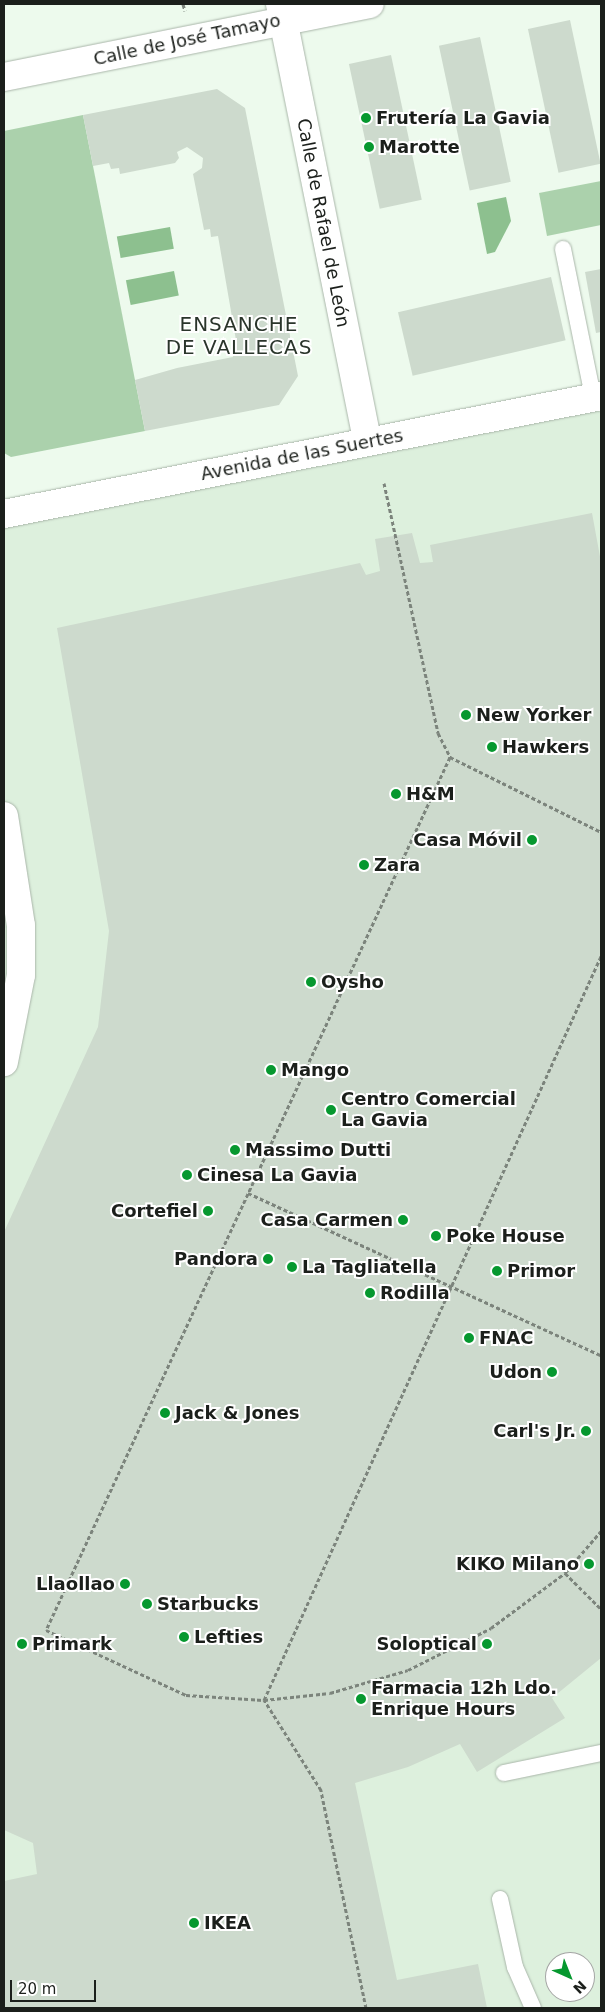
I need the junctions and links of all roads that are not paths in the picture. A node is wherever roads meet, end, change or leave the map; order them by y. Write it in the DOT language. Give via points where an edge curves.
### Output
graph roads {
  1 [pos="370,4"];
  2 [pos="282,12"];
  3 [pos="4,76"];
  4 [pos="563,249"];
  5 [pos="597,397"];
  6 [pos="367,442"];
  7 [pos="4,514"];
  8 [pos="4,816"];
  9 [pos="4,1062"];
  10 [pos="601,1753"];
  11 [pos="504,1773"];
  12 [pos="500,1899"];
  13 [pos="533,2008"];
  1 -- 2 [label="street, Calle de José Tamayo"];
  2 -- 3 [label="street, Calle de José Tamayo"];
  2 -- 6 [label="street, Calle de Rafael de León"];
  4 -- 5 [label="lane"];
  5 -- 6 [label="street, Avenida de las Suertes"];
  6 -- 7 [label="street, Avenida de las Suertes"];
  8 -- 9 [label="street" via="21,926 21,976"];
  10 -- 11 [label="lane"];
  12 -- 13 [label="lane" via="515,1967"];
}
